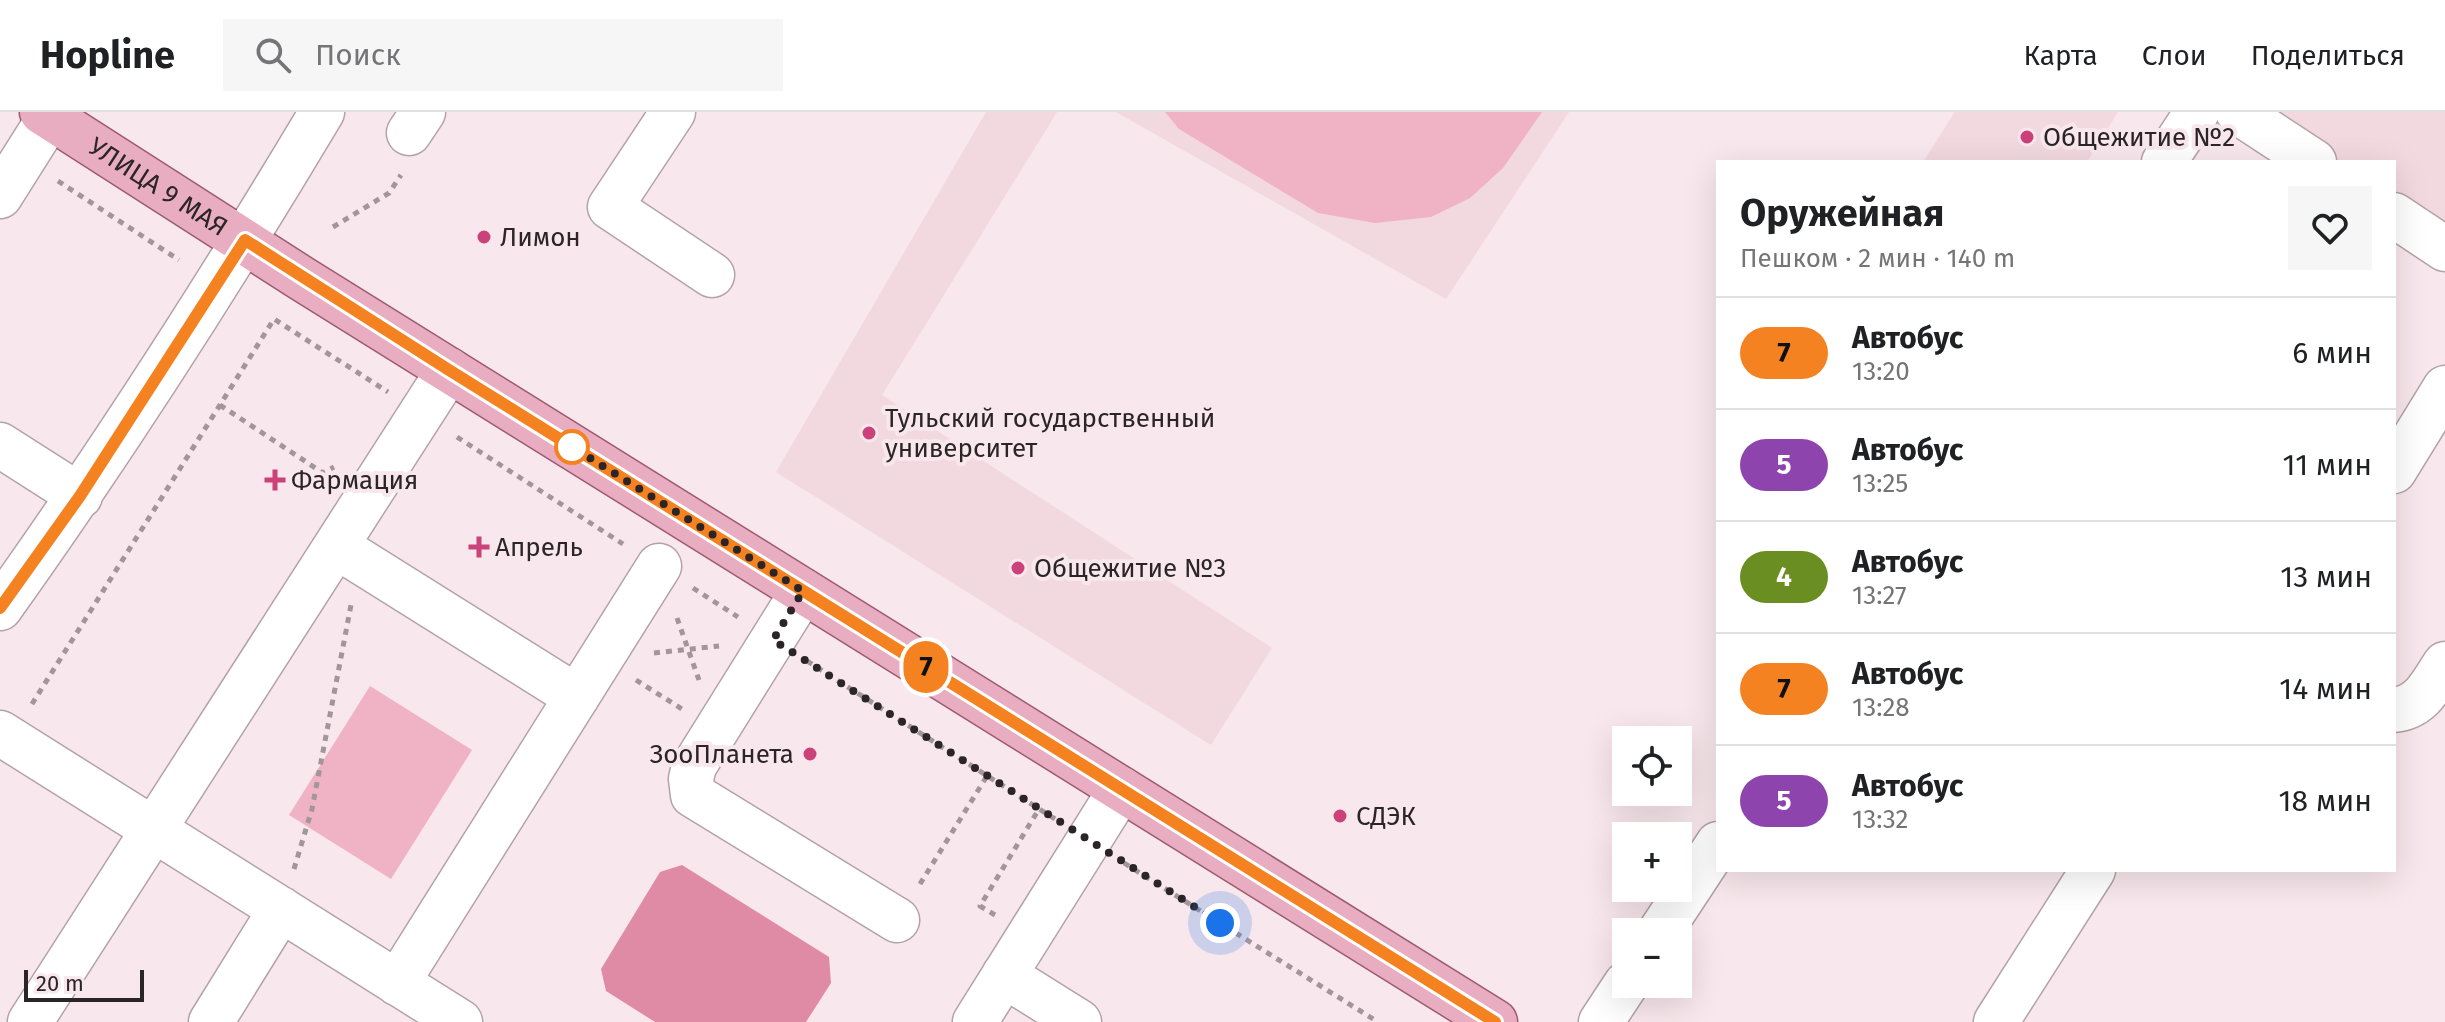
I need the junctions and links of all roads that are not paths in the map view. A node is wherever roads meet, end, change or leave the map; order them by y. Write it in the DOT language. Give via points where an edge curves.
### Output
graph roads {
  1 [pos="322,112"];
  2 [pos="673,112"];
  3 [pos="2197,112"];
  4 [pos="2238,112"];
  5 [pos="48,114"];
  6 [pos="2165,160"];
  7 [pos="2311,160"];
  8 [pos="0,196"];
  9 [pos="2396,216"];
  10 [pos="245,240"];
  11 [pos="2445,249"];
  12 [pos="712,275"];
  13 [pos="449,370"];
  14 [pos="2445,388"];
  15 [pos="0,445"];
  16 [pos="2396,468"];
  17 [pos="80,496"];
  18 [pos="347,554"];
  19 [pos="659,566"];
  20 [pos="803,591"];
  21 [pos="0,608"];
  22 [pos="2445,664"];
  23 [pos="577,697"];
  24 [pos="2396,710"];
  25 [pos="5,736"];
  26 [pos="1121,789"];
  27 [pos="153,829"];
  28 [pos="1716,847"];
  29 [pos="2092,872"];
  30 [pos="281,909"];
  31 [pos="1669,918"];
  32 [pos="897,920"];
  33 [pos="1004,975"];
  34 [pos="397,983"];
  35 [pos="1617,998"];
  36 [pos="30,1022"];
  37 [pos="211,1022"];
  38 [pos="460,1022"];
  39 [pos="975,1022"];
  40 [pos="1079,1022"];
  41 [pos="1495,1022"];
  42 [pos="1601,1022"];
  43 [pos="1996,1022"];
  1 -- 10 [label="street"];
  2 -- 12 [label="street" via="610,207"];
  3 -- 6 [label="street"];
  4 -- 7 [label="street"];
  5 -- 8 [label="street"];
  5 -- 10 [label="main road, УЛИЦА 9 МАЯ"];
  9 -- 11 [label="street"];
  10 -- 13 [label="main road, УЛИЦА 9 МАЯ"];
  10 -- 17 [label="street"];
  13 -- 18 [label="street" via="420,413"];
  13 -- 20 [label="main road, УЛИЦА 9 МАЯ"];
  14 -- 16 [label="street"];
  15 -- 17 [label="street"];
  17 -- 21 [label="street"];
  18 -- 23 [label="street"];
  18 -- 27 [label="street"];
  19 -- 23 [label="street"];
  20 -- 26 [label="main road, УЛИЦА 9 МАЯ"];
  20 -- 32 [label="street" via="694,766 693,795"];
  22 -- 24 [label="street" via="2421,700"];
  23 -- 34 [label="street"];
  25 -- 27 [label="street"];
  26 -- 33 [label="street"];
  26 -- 41 [label="main road, УЛИЦА 9 МАЯ"];
  27 -- 30 [label="street"];
  27 -- 36 [label="street"];
  28 -- 31 [label="street"];
  29 -- 43 [label="street"];
  30 -- 34 [label="street"];
  30 -- 37 [label="street"];
  33 -- 39 [label="street"];
  33 -- 40 [label="street"];
  34 -- 38 [label="street"];
  35 -- 42 [label="street"];
}
